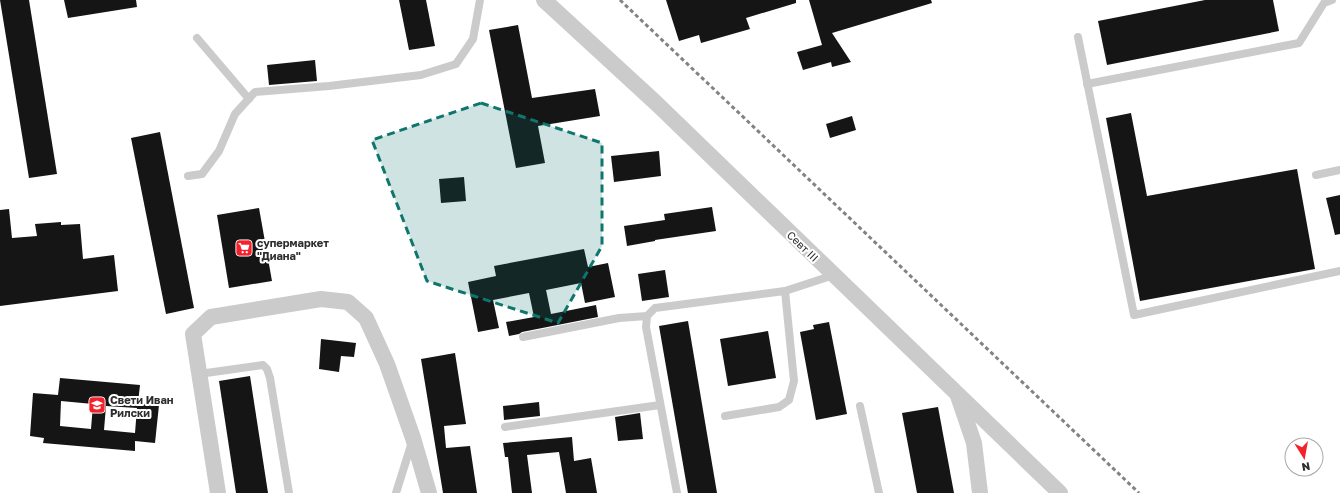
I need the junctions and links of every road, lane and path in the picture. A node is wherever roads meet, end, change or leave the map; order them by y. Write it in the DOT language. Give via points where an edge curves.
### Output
graph roads {
  1 [pos="480,0"];
  2 [pos="544,0"];
  3 [pos="1332,0"];
  4 [pos="1078,37"];
  5 [pos="196,38"];
  6 [pos="1088,84"];
  7 [pos="249,99"];
  8 [pos="1340,170"];
  9 [pos="1316,175"];
  10 [pos="188,176"];
  11 [pos="1340,271"];
  12 [pos="834,275"];
  13 [pos="785,291"];
  14 [pos="647,316"];
  15 [pos="523,337"];
  16 [pos="199,374"];
  17 [pos="957,394"];
  18 [pos="660,405"];
  19 [pos="860,406"];
  20 [pos="725,416"];
  21 [pos="505,427"];
  22 [pos="413,438"];
  23 [pos="218,493"];
  24 [pos="289,493"];
  25 [pos="396,493"];
  26 [pos="429,493"];
  27 [pos="677,493"];
  28 [pos="879,493"];
  29 [pos="980,493"];
  30 [pos="1060,493"];
  1 -- 7 [label="lane" via="473,39 456,64 421,75 255,92"];
  2 -- 12 [label="street, Севт III" via="656,103"];
  3 -- 6 [label="lane" via="1324,3 1299,44"];
  4 -- 6 [label="lane"];
  5 -- 7 [label="lane"];
  6 -- 11 [label="lane" via="1134,315"];
  7 -- 10 [label="lane" via="235,114 218,151 202,174"];
  8 -- 9 [label="lane"];
  12 -- 13 [label="lane"];
  12 -- 17 [label="street, Севт III"];
  13 -- 14 [label="lane" via="655,308"];
  13 -- 20 [label="lane" via="794,381 789,400 779,407"];
  14 -- 15 [label="lane" via="619,318"];
  14 -- 18 [label="lane" via="646,327"];
  16 -- 22 [label="street" via="192,334 212,317 320,299 348,302 366,318 387,364"];
  16 -- 23 [label="street"];
  16 -- 24 [label="lane" via="262,365 268,369"];
  17 -- 29 [label="street" via="974,443"];
  17 -- 30 [label="street, Севт III"];
  18 -- 21 [label="lane"];
  18 -- 27 [label="lane"];
  19 -- 28 [label="lane"];
  22 -- 25 [label="lane"];
  22 -- 26 [label="street"];
}
